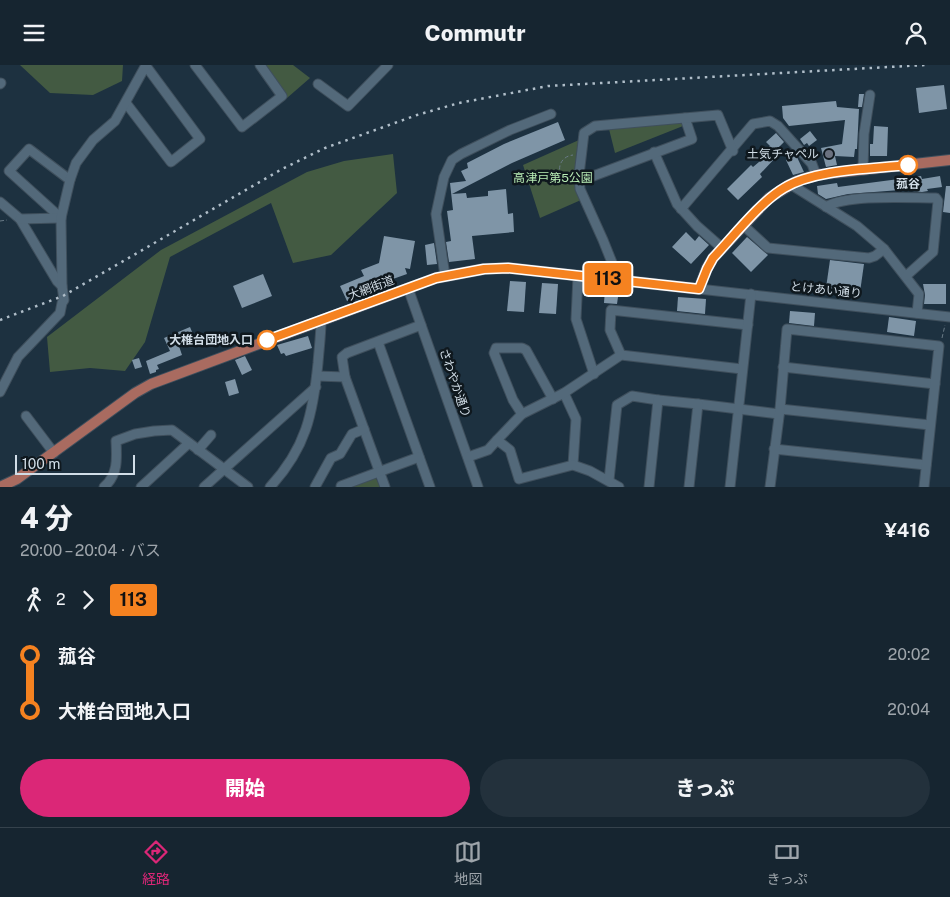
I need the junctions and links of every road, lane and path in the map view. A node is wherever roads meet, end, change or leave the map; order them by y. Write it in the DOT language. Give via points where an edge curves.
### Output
graph roads {
  1 [pos="146,65"];
  2 [pos="195,65"];
  3 [pos="260,65"];
  4 [pos="388,65"];
  5 [pos="318,84"];
  6 [pos="870,95"];
  7 [pos="126,103"];
  8 [pos="551,114"];
  9 [pos="684,118"];
  10 [pos="732,151"];
  11 [pos="654,153"];
  12 [pos="582,156"];
  13 [pos="950,160"];
  14 [pos="863,170"];
  15 [pos="816,175"];
  16 [pos="70,180"];
  17 [pos="579,182"];
  18 [pos="790,184"];
  19 [pos="0,202"];
  20 [pos="826,207"];
  21 [pos="682,209"];
  22 [pos="62,218"];
  23 [pos="20,219"];
  24 [pos="743,225"];
  25 [pos="722,248"];
  26 [pos="884,249"];
  27 [pos="445,276"];
  28 [pos="578,276"];
  29 [pos="906,276"];
  30 [pos="619,280"];
  31 [pos="62,286"];
  32 [pos="408,288"];
  33 [pos="699,289"];
  34 [pos="751,294"];
  35 [pos="917,313"];
  36 [pos="948,320"];
  37 [pos="321,321"];
  38 [pos="421,325"];
  39 [pos="748,325"];
  40 [pos="378,342"];
  41 [pos="939,346"];
  42 [pos="621,355"];
  43 [pos="783,367"];
  44 [pos="742,369"];
  45 [pos="594,374"];
  46 [pos="317,375"];
  47 [pos="345,377"];
  48 [pos="935,384"];
  49 [pos="316,387"];
  50 [pos="0,391"];
  51 [pos="564,393"];
  52 [pos="553,399"];
  53 [pos="658,400"];
  54 [pos="698,404"];
  55 [pos="737,409"];
  56 [pos="779,411"];
  57 [pos="522,414"];
  58 [pos="26,416"];
  59 [pos="930,425"];
  60 [pos="364,429"];
  61 [pos="212,435"];
  62 [pos="497,439"];
  63 [pos="189,443"];
  64 [pos="774,449"];
  65 [pos="198,450"];
  66 [pos="54,453"];
  67 [pos="419,457"];
  68 [pos="468,457"];
  69 [pos="573,465"];
  70 [pos="926,465"];
  71 [pos="224,470"];
  72 [pos="380,472"];
  73 [pos="609,480"];
  74 [pos="341,486"];
  75 [pos="0,487"];
  76 [pos="104,487"];
  77 [pos="141,487"];
  78 [pos="204,487"];
  79 [pos="248,487"];
  80 [pos="270,487"];
  81 [pos="315,487"];
  82 [pos="386,487"];
  83 [pos="430,487"];
  84 [pos="478,487"];
  85 [pos="618,487"];
  86 [pos="649,487"];
  87 [pos="689,487"];
  88 [pos="730,487"];
  89 [pos="770,487"];
  90 [pos="924,487"];
  1 -- 7 [label="street"];
  1 -- 7 [label="street" via="200,139 171,162"];
  2 -- 3 [label="street" via="242,127 282,96"];
  4 -- 5 [label="street" via="348,106"];
  6 -- 14 [label="street"];
  7 -- 16 [label="street" via="115,121 93,140 76,163"];
  8 -- 27 [label="street" via="510,130 452,160 444,177 436,214"];
  9 -- 10 [label="street" via="718,115"];
  9 -- 11 [label="street" via="692,139"];
  9 -- 12 [label="street" via="595,126 584,133"];
  10 -- 15 [label="street" via="754,125 770,121 812,164"];
  10 -- 21 [label="street"];
  11 -- 17 [label="street"];
  11 -- 21 [label="street"];
  12 -- 17 [label="street"];
  12 -- 17 [label="path" via="568,155 559,171 566,182 572,185"];
  13 -- 14 [label="main road"];
  14 -- 15 [label="main road"];
  15 -- 18 [label="main road"];
  16 -- 22 [label="street"];
  16 -- 22 [label="street" via="29,149 9,171"];
  17 -- 30 [label="street"];
  18 -- 20 [label="street"];
  18 -- 24 [label="main road" via="769,198"];
  19 -- 23 [label="street"];
  20 -- 26 [label="street" via="857,226"];
  20 -- 29 [label="street" via="838,201 936,198 933,252"];
  21 -- 25 [label="street"];
  22 -- 23 [label="street"];
  22 -- 31 [label="street"];
  23 -- 31 [label="street"];
  24 -- 25 [label="main road"];
  24 -- 26 [label="street" via="768,248 869,258"];
  25 -- 33 [label="main road" via="710,263"];
  26 -- 29 [label="street"];
  27 -- 28 [label="main road, 大網街道" via="508,268"];
  27 -- 32 [label="main road, 大網街道"];
  28 -- 30 [label="main road, 大網街道"];
  28 -- 45 [label="street" via="576,319"];
  29 -- 35 [label="street" via="919,294"];
  30 -- 33 [label="main road, 大網街道"];
  31 -- 50 [label="street" via="64,300 60,313 18,357"];
  32 -- 37 [label="main road, 大網街道"];
  32 -- 38 [label="street, さわやか通り"];
  33 -- 34 [label="street, とけあい通り"];
  34 -- 35 [label="street, とけあい通り"];
  34 -- 39 [label="street"];
  35 -- 36 [label="street, とけあい通り"];
  36 -- 41 [label="path"];
  37 -- 46 [label="street"];
  37 -- 66 [label="main road, 大網街道" via="151,384"];
  38 -- 40 [label="street"];
  38 -- 68 [label="street, さわやか通り"];
  39 -- 42 [label="street" via="611,311 610,330"];
  39 -- 44 [label="street"];
  40 -- 47 [label="street" via="342,357"];
  40 -- 67 [label="street"];
  41 -- 43 [label="street" via="786,329"];
  41 -- 48 [label="street"];
  42 -- 44 [label="street"];
  42 -- 45 [label="street"];
  43 -- 48 [label="street"];
  43 -- 56 [label="street"];
  44 -- 55 [label="street"];
  45 -- 51 [label="street"];
  46 -- 47 [label="street"];
  46 -- 49 [label="street"];
  47 -- 60 [label="street"];
  48 -- 59 [label="street"];
  49 -- 71 [label="street"];
  49 -- 80 [label="street" via="309,422 298,450"];
  51 -- 52 [label="street"];
  51 -- 69 [label="street" via="576,419"];
  52 -- 57 [label="street"];
  52 -- 57 [label="street" via="526,350 496,348 494,353"];
  53 -- 54 [label="street"];
  53 -- 73 [label="street" via="632,396 617,405"];
  53 -- 86 [label="street"];
  54 -- 55 [label="street"];
  54 -- 87 [label="street"];
  55 -- 56 [label="street"];
  55 -- 88 [label="street"];
  56 -- 59 [label="street"];
  56 -- 64 [label="street"];
  57 -- 62 [label="street"];
  58 -- 66 [label="street"];
  59 -- 70 [label="street"];
  60 -- 72 [label="street"];
  60 -- 81 [label="street" via="352,433 340,454 331,458"];
  61 -- 65 [label="street"];
  62 -- 68 [label="street" via="488,450"];
  62 -- 69 [label="street" via="510,450 519,479"];
  63 -- 65 [label="street"];
  63 -- 76 [label="street" via="172,430 136,434 116,441 114,475"];
  63 -- 77 [label="street"];
  64 -- 70 [label="street"];
  64 -- 89 [label="street"];
  65 -- 71 [label="street"];
  66 -- 75 [label="main road, 大網街道"];
  67 -- 72 [label="street"];
  67 -- 83 [label="street"];
  68 -- 84 [label="street, さわやか通り"];
  69 -- 73 [label="street"];
  70 -- 90 [label="street"];
  71 -- 78 [label="street"];
  71 -- 79 [label="street"];
  72 -- 74 [label="street"];
  72 -- 82 [label="street"];
  73 -- 85 [label="street"];
}
